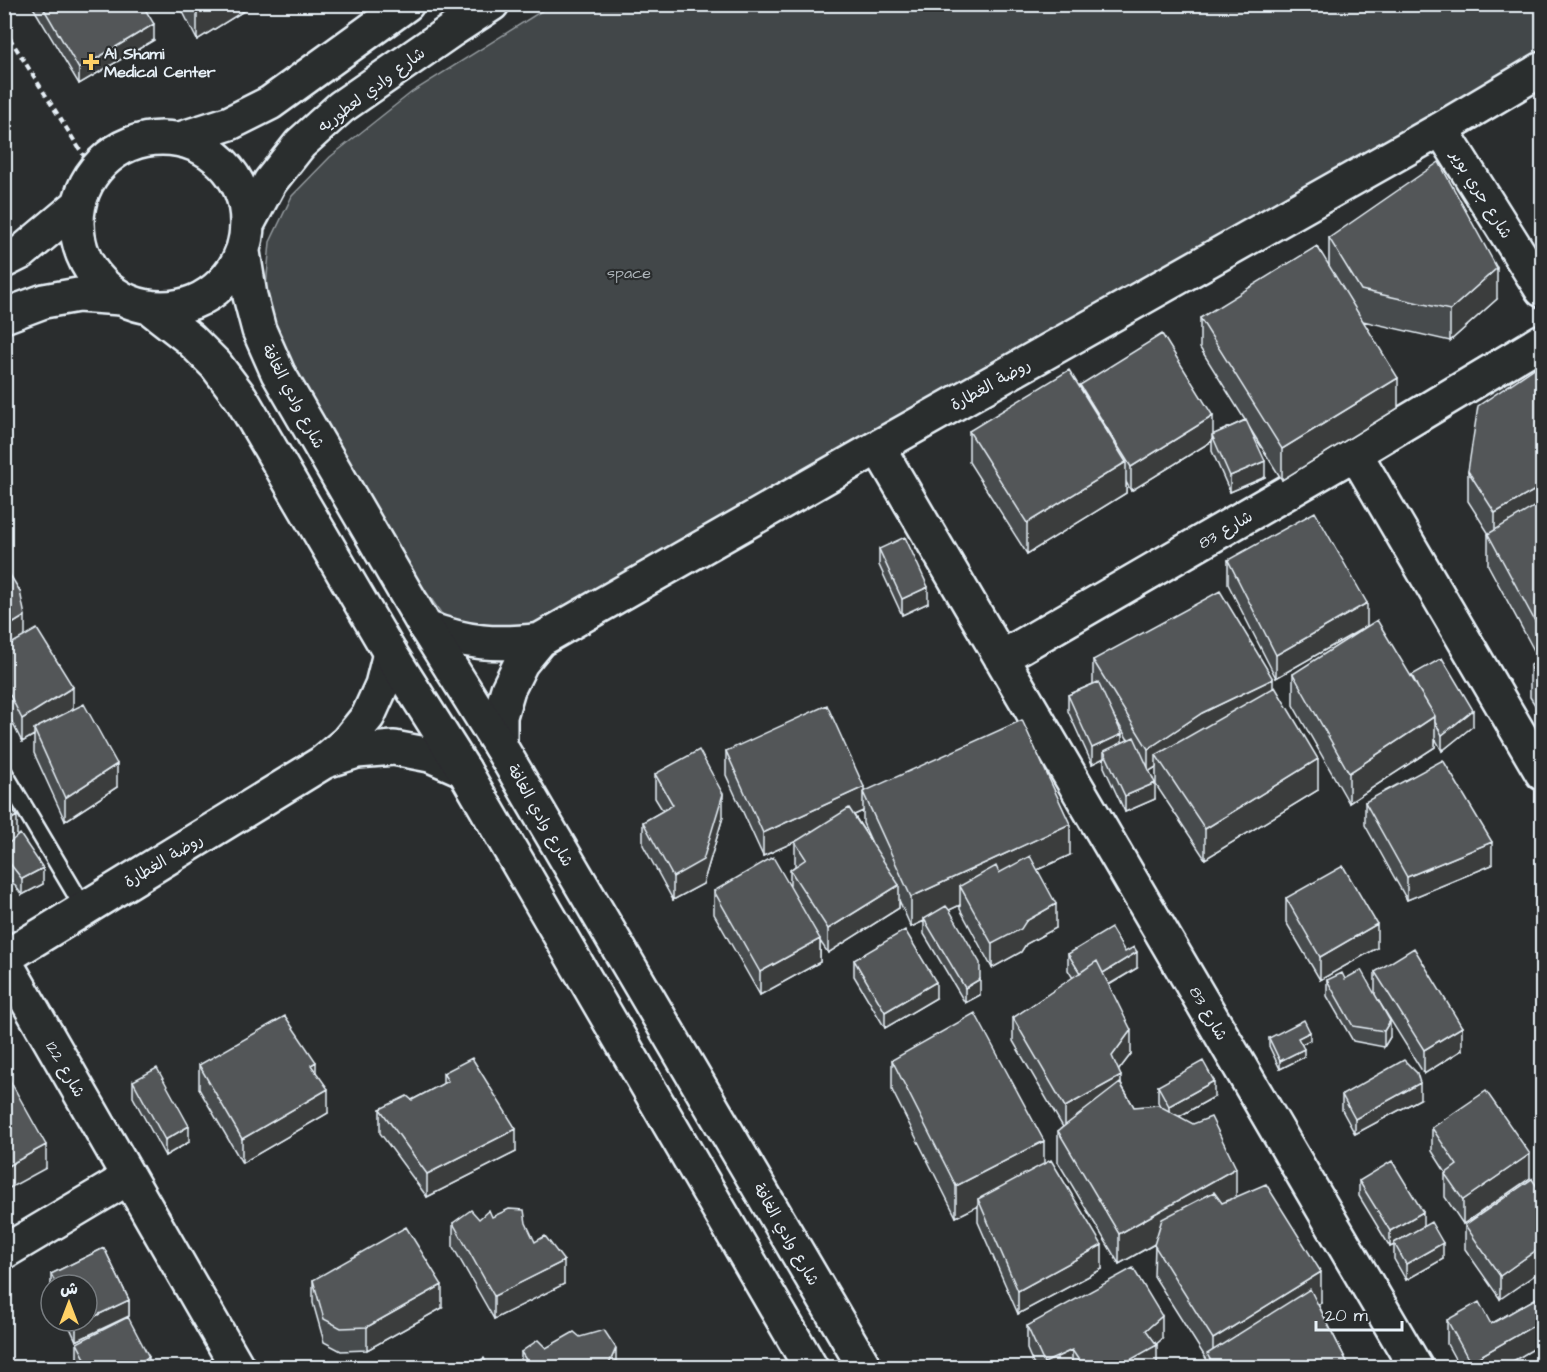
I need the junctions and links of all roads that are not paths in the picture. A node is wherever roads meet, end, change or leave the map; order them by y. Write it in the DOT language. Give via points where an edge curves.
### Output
graph roads {
  1 [pos="407,4"];
  2 [pos="492,4"];
  3 [pos="1542,69"];
  4 [pos="1441,129"];
  5 [pos="180,139"];
  6 [pos="78,205"];
  7 [pos="245,237"];
  8 [pos="4,261"];
  9 [pos="1542,290"];
  10 [pos="135,303"];
  11 [pos="4,316"];
  12 [pos="1542,340"];
  13 [pos="878,447"];
  14 [pos="1355,453"];
  15 [pos="426,628"];
  16 [pos="540,640"];
  17 [pos="390,653"];
  18 [pos="1001,658"];
  19 [pos="500,746"];
  20 [pos="321,763"];
  21 [pos="464,771"];
  22 [pos="4,773"];
  23 [pos="1542,773"];
  24 [pos="84,908"];
  25 [pos="4,959"];
  26 [pos="128,1178"];
  27 [pos="4,1252"];
  28 [pos="238,1368"];
  29 [pos="811,1368"];
  30 [pos="865,1368"];
  31 [pos="1416,1368"];
  1 -- 5 [label="street" via="270,103 230,123"];
  2 -- 7 [label="street, شارع وادي لعطوريه" via="341,107 300,144 270,182"];
  3 -- 4 [label="street, روضة الغطارة"];
  4 -- 9 [label="street, شارع جري بوير"];
  4 -- 13 [label="street, روضة الغطارة"];
  5 -- 6 [label="street" via="153,138 127,145 105,159 88,180"];
  5 -- 7 [label="street" via="207,150 228,169 243,194"];
  6 -- 8 [label="street" via="22,252"];
  6 -- 10 [label="street" via="77,232 84,259 99,281"];
  7 -- 10 [label="street" via="228,277 206,296 178,307"];
  7 -- 15 [label="street, شارع وادي الغافة" via="250,296 259,330 278,373"];
  10 -- 11 [label="street" via="78,295 44,301"];
  10 -- 17 [label="street" via="190,339 241,398"];
  12 -- 14 [label="street, شارع 83"];
  13 -- 16 [label="street, روضة الغطارة"];
  13 -- 18 [label="street, شارع 83"];
  14 -- 18 [label="street, شارع 83"];
  14 -- 23 [label="street"];
  15 -- 16 [label="street, روضة الغطارة" via="493,644"];
  15 -- 19 [label="street, شارع وادي الغافة"];
  16 -- 19 [label="street, روضة الغطارة" via="521,663 508,689 501,717"];
  17 -- 20 [label="street, روضة الغطارة" via="382,686 368,716 347,742"];
  17 -- 21 [label="street"];
  18 -- 31 [label="street, شارع 83"];
  19 -- 30 [label="street, شارع وادي الغافة"];
  20 -- 21 [label="street, روضة الغطارة" via="357,751 394,748 430,755"];
  20 -- 24 [label="street, روضة الغطارة"];
  21 -- 29 [label="street"];
  22 -- 24 [label="lane"];
  24 -- 25 [label="street, روضة الغطارة"];
  25 -- 26 [label="street, شارع 122"];
  26 -- 27 [label="street"];
  26 -- 28 [label="street, شارع 122"];
}
